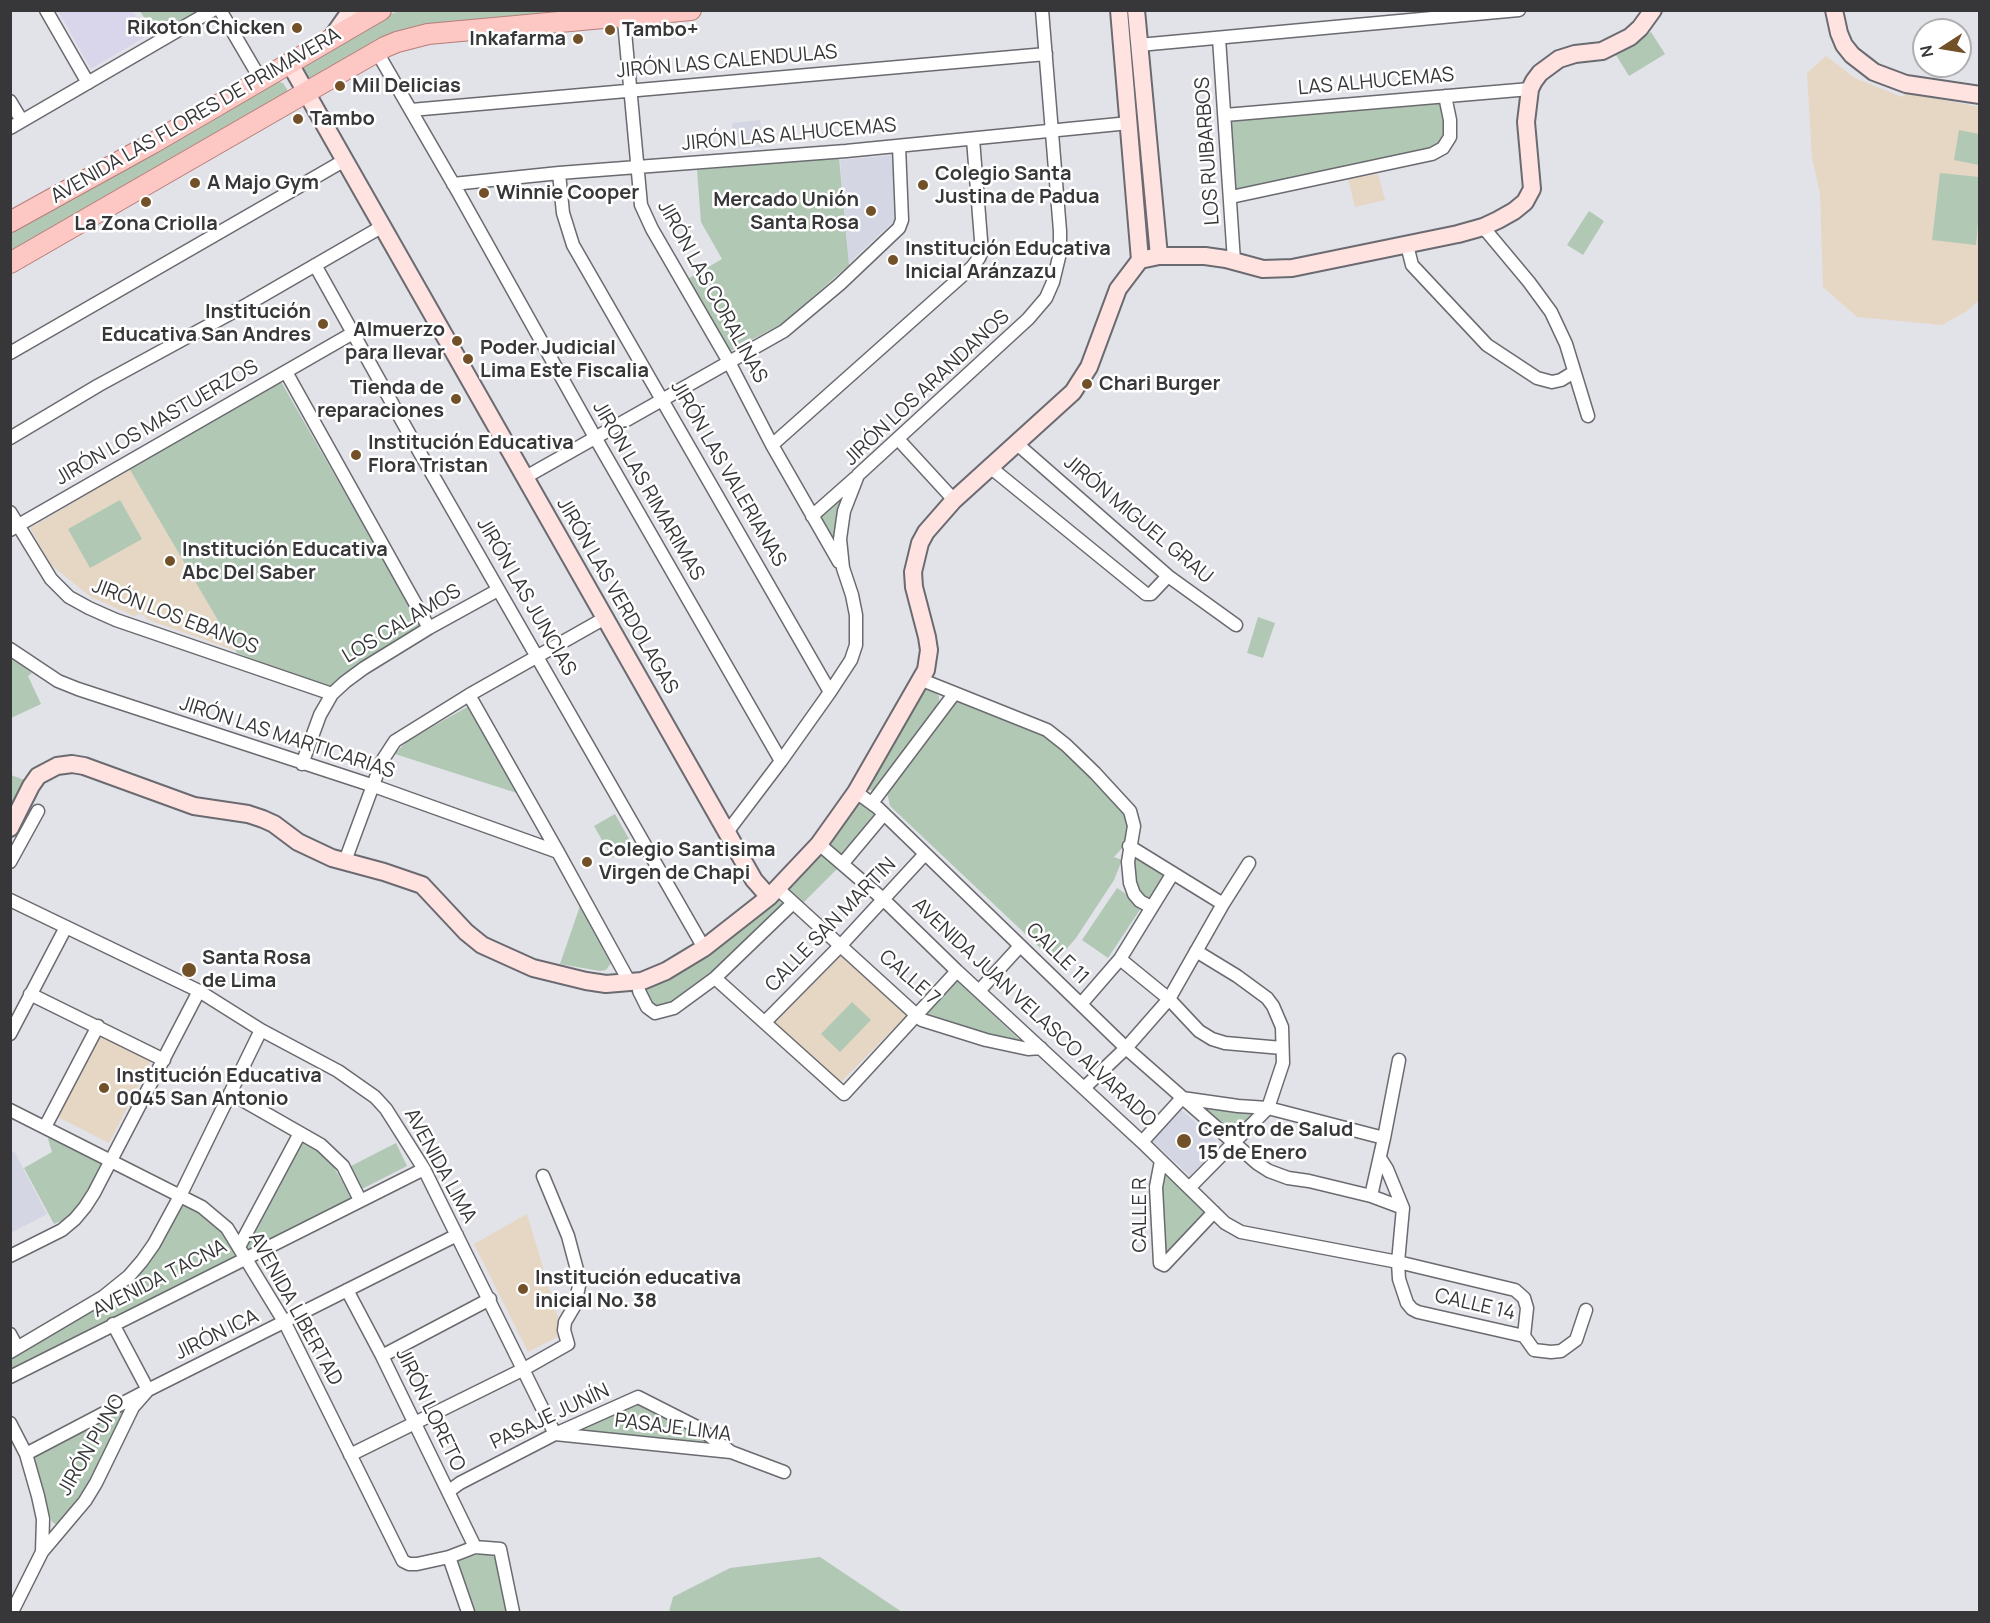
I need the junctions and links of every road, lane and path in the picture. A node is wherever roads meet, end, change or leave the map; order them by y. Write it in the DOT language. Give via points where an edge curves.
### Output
graph roads {
  1 [pos="46,10"];
  2 [pos="213,10"];
  3 [pos="220,10"];
  4 [pos="351,10"];
  5 [pos="381,10"];
  6 [pos="691,10"];
  7 [pos="1042,10"];
  8 [pos="1119,10"];
  9 [pos="1137,10"];
  10 [pos="1519,10"];
  11 [pos="1653,10"];
  12 [pos="1834,10"];
  13 [pos="623,14"];
  14 [pos="1402,16"];
  15 [pos="1219,38"];
  16 [pos="330,39"];
  17 [pos="1139,45"];
  18 [pos="377,52"];
  19 [pos="1046,54"];
  20 [pos="290,64"];
  21 [pos="261,80"];
  22 [pos="88,83"];
  23 [pos="1530,89"];
  24 [pos="630,90"];
  25 [pos="306,93"];
  26 [pos="1980,95"];
  27 [pos="1445,96"];
  28 [pos="10,101"];
  29 [pos="411,110"];
  30 [pos="1225,115"];
  31 [pos="22,121"];
  32 [pos="1129,123"];
  33 [pos="10,128"];
  34 [pos="1053,131"];
  35 [pos="973,139"];
  36 [pos="899,146"];
  37 [pos="345,160"];
  38 [pos="637,168"];
  39 [pos="560,173"];
  40 [pos="453,184"];
  41 [pos="1231,197"];
  42 [pos="10,222"];
  43 [pos="383,226"];
  44 [pos="1483,227"];
  45 [pos="1407,245"];
  46 [pos="1159,256"];
  47 [pos="1140,260"];
  48 [pos="1234,261"];
  49 [pos="10,263"];
  50 [pos="315,265"];
  51 [pos="353,333"];
  52 [pos="10,352"];
  53 [pos="729,362"];
  54 [pos="286,372"];
  55 [pos="1574,372"];
  56 [pos="663,399"];
  57 [pos="1588,416"];
  58 [pos="10,438"];
  59 [pos="596,439"];
  60 [pos="898,439"];
  61 [pos="1016,443"];
  62 [pos="772,445"];
  63 [pos="990,467"];
  64 [pos="858,475"];
  65 [pos="524,478"];
  66 [pos="954,500"];
  67 [pos="10,512"];
  68 [pos="812,516"];
  69 [pos="14,528"];
  70 [pos="843,568"];
  71 [pos="1168,576"];
  72 [pos="498,590"];
  73 [pos="605,618"];
  74 [pos="1236,625"];
  75 [pos="429,628"];
  76 [pos="10,649"];
  77 [pos="538,656"];
  78 [pos="922,680"];
  79 [pos="831,692"];
  80 [pos="332,694"];
  81 [pos="954,694"];
  82 [pos="469,695"];
  83 [pos="781,761"];
  84 [pos="302,764"];
  85 [pos="374,786"];
  86 [pos="856,792"];
  87 [pos="872,803"];
  88 [pos="38,811"];
  89 [pos="884,814"];
  90 [pos="10,828"];
  91 [pos="728,831"];
  92 [pos="819,844"];
  93 [pos="1130,846"];
  94 [pos="558,852"];
  95 [pos="925,854"];
  96 [pos="345,861"];
  97 [pos="10,862"];
  98 [pos="843,863"];
  99 [pos="1249,863"];
  100 [pos="1173,873"];
  101 [pos="773,892"];
  102 [pos="883,898"];
  103 [pos="10,900"];
  104 [pos="793,903"];
  105 [pos="1223,904"];
  106 [pos="1151,907"];
  107 [pos="66,927"];
  108 [pos="842,944"];
  109 [pos="1020,946"];
  110 [pos="704,948"];
  111 [pos="1196,951"];
  112 [pos="1120,959"];
  113 [pos="957,971"];
  114 [pos="715,978"];
  115 [pos="634,987"];
  116 [pos="199,991"];
  117 [pos="979,991"];
  118 [pos="30,994"];
  119 [pos="1169,999"];
  120 [pos="1081,1004"];
  121 [pos="915,1014"];
  122 [pos="765,1022"];
  123 [pos="98,1026"];
  124 [pos="261,1030"];
  125 [pos="10,1034"];
  126 [pos="1041,1048"];
  127 [pos="1126,1048"];
  128 [pos="1282,1048"];
  129 [pos="164,1060"];
  130 [pos="1399,1060"];
  131 [pos="1084,1088"];
  132 [pos="230,1093"];
  133 [pos="1182,1098"];
  134 [pos="1268,1108"];
  135 [pos="10,1110"];
  136 [pos="45,1127"];
  137 [pos="300,1133"];
  138 [pos="1384,1138"];
  139 [pos="1234,1141"];
  140 [pos="1142,1142"];
  141 [pos="1380,1158"];
  142 [pos="110,1161"];
  143 [pos="1161,1161"];
  144 [pos="424,1169"];
  145 [pos="543,1176"];
  146 [pos="1189,1188"];
  147 [pos="180,1196"];
  148 [pos="1371,1196"];
  149 [pos="360,1200"];
  150 [pos="1403,1208"];
  151 [pos="1214,1212"];
  152 [pos="457,1235"];
  153 [pos="243,1252"];
  154 [pos="10,1256"];
  155 [pos="1398,1262"];
  156 [pos="347,1290"];
  157 [pos="490,1299"];
  158 [pos="1586,1310"];
  159 [pos="285,1323"];
  160 [pos="113,1324"];
  161 [pos="10,1334"];
  162 [pos="1524,1336"];
  163 [pos="14,1350"];
  164 [pos="382,1356"];
  165 [pos="524,1369"];
  166 [pos="10,1377"];
  167 [pos="148,1390"];
  168 [pos="415,1422"];
  169 [pos="10,1423"];
  170 [pos="555,1434"];
  171 [pos="731,1452"];
  172 [pos="26,1454"];
  173 [pos="350,1455"];
  174 [pos="784,1472"];
  175 [pos="449,1491"];
  176 [pos="475,1547"];
  177 [pos="42,1552"];
  178 [pos="449,1557"];
  179 [pos="12,1612"];
  180 [pos="468,1612"];
  181 [pos="513,1612"];
  1 -- 22 [label="street"];
  2 -- 22 [label="street"];
  3 -- 21 [label="street"];
  4 -- 16 [label="street"];
  5 -- 16 [label="main road, AVENIDA LAS FLORES DE PRIMAVERA"];
  6 -- 13 [label="main road, AVENIDA LAS FLORES DE PRIMAVERA"];
  7 -- 19 [label="street, JIRÓN LOS ARANDANOS"];
  8 -- 32 [label="street"];
  9 -- 17 [label="street"];
  10 -- 14 [label="street"];
  11 -- 23 [label="street" via="1630,37 1602,51 1559,59 1540,73"];
  12 -- 26 [label="street" via="1844,45 1874,72 1906,84"];
  13 -- 18 [label="main road, AVENIDA LAS FLORES DE PRIMAVERA" via="428,34"];
  13 -- 24 [label="street, JIRÓN LAS CORALINAS"];
  14 -- 15 [label="street"];
  15 -- 17 [label="street"];
  15 -- 30 [label="street, LOS RUIBARBOS"];
  16 -- 20 [label="main road, AVENIDA LAS FLORES DE PRIMAVERA"];
  17 -- 46 [label="street"];
  18 -- 25 [label="main road, AVENIDA LAS FLORES DE PRIMAVERA"];
  18 -- 29 [label="street, JIRÓN LAS RIMARIMAS"];
  19 -- 24 [label="street, JIRÓN LAS CALENDULAS"];
  19 -- 34 [label="street, JIRÓN LOS ARANDANOS"];
  20 -- 21 [label="main road, AVENIDA LAS FLORES DE PRIMAVERA"];
  20 -- 25 [label="street, JIRÓN LAS VERDOLAGAS"];
  21 -- 42 [label="main road, AVENIDA LAS FLORES DE PRIMAVERA"];
  22 -- 31 [label="street"];
  23 -- 27 [label="street, LAS ALHUCEMAS"];
  23 -- 44 [label="street" via="1526,122 1532,189 1514,211"];
  24 -- 29 [label="street, JIRÓN LAS CALENDULAS"];
  24 -- 38 [label="street, JIRÓN LAS CORALINAS"];
  25 -- 37 [label="street, JIRÓN LAS VERDOLAGAS"];
  25 -- 49 [label="main road, AVENIDA LAS FLORES DE PRIMAVERA"];
  27 -- 30 [label="street, LAS ALHUCEMAS"];
  27 -- 41 [label="street" via="1450,137 1443,148 1432,154"];
  28 -- 31 [label="street"];
  29 -- 40 [label="street, JIRÓN LAS RIMARIMAS"];
  30 -- 41 [label="street, LOS RUIBARBOS"];
  31 -- 33 [label="street"];
  32 -- 34 [label="street, JIRÓN LAS ALHUCEMAS"];
  32 -- 47 [label="street"];
  34 -- 35 [label="street, JIRÓN LAS ALHUCEMAS"];
  34 -- 60 [label="street, JIRÓN LOS ARANDANOS" via="1060,253 1046,298"];
  35 -- 36 [label="street, JIRÓN LAS ALHUCEMAS"];
  35 -- 62 [label="street" via="982,251 979,258"];
  36 -- 38 [label="street, JIRÓN LAS ALHUCEMAS"];
  36 -- 53 [label="street" via="902,220 895,233 784,331"];
  37 -- 43 [label="street, JIRÓN LAS VERDOLAGAS"];
  37 -- 52 [label="street"];
  38 -- 39 [label="street, JIRÓN LAS ALHUCEMAS"];
  38 -- 53 [label="street, JIRÓN LAS CORALINAS" via="641,205 652,229"];
  39 -- 40 [label="street, JIRÓN LAS ALHUCEMAS"];
  39 -- 56 [label="street, JIRÓN LAS VALERIANAS" via="563,213 573,245"];
  40 -- 59 [label="street, JIRÓN LAS RIMARIMAS"];
  41 -- 48 [label="street, LOS RUIBARBOS"];
  43 -- 50 [label="street"];
  43 -- 65 [label="street, JIRÓN LAS VERDOLAGAS"];
  44 -- 45 [label="street"];
  44 -- 55 [label="street" via="1551,312"];
  45 -- 48 [label="street" via="1276,269"];
  45 -- 55 [label="street" via="1412,265 1487,345 1537,378 1552,382"];
  46 -- 47 [label="street"];
  46 -- 48 [label="street"];
  47 -- 61 [label="street" via="1118,289 1081,381"];
  50 -- 51 [label="street, JIRÓN LAS JUNCIAS"];
  50 -- 58 [label="street"];
  51 -- 54 [label="street, JIRÓN LOS MASTUERZOS"];
  51 -- 72 [label="street, JIRÓN LAS JUNCIAS"];
  53 -- 56 [label="street"];
  53 -- 62 [label="street, JIRÓN LAS CORALINAS"];
  54 -- 69 [label="street, JIRÓN LOS MASTUERZOS"];
  54 -- 75 [label="street"];
  55 -- 57 [label="street"];
  56 -- 59 [label="street"];
  56 -- 79 [label="street, JIRÓN LAS VALERIANAS"];
  59 -- 65 [label="street"];
  59 -- 83 [label="street, JIRÓN LAS RIMARIMAS"];
  60 -- 64 [label="street, JIRÓN LOS ARANDANOS"];
  60 -- 66 [label="street"];
  61 -- 63 [label="street"];
  61 -- 71 [label="street, JIRÓN MIGUEL GRAU"];
  62 -- 68 [label="street, JIRÓN LAS CORALINAS"];
  63 -- 66 [label="street"];
  63 -- 71 [label="street" via="1146,594 1151,594"];
  64 -- 68 [label="street"];
  64 -- 70 [label="street, JIRÓN LOS ARANDANOS" via="841,525"];
  65 -- 73 [label="street, JIRÓN LAS VERDOLAGAS"];
  66 -- 78 [label="street" via="926,532 913,572 929,650"];
  67 -- 69 [label="street, JIRÓN LOS EBANOS"];
  68 -- 70 [label="street, JIRÓN LAS CORALINAS"];
  69 -- 80 [label="street, JIRÓN LOS EBANOS" via="51,579 69,597 89,608"];
  70 -- 79 [label="street, JIRÓN LOS ARANDANOS" via="854,605 856,645"];
  71 -- 74 [label="street, JIRÓN MIGUEL GRAU"];
  72 -- 75 [label="street, LOS CALAMOS"];
  72 -- 77 [label="street, JIRÓN LAS JUNCIAS"];
  73 -- 77 [label="street"];
  73 -- 91 [label="street, JIRÓN LAS VERDOLAGAS"];
  75 -- 80 [label="street, LOS CALAMOS" via="364,668"];
  76 -- 84 [label="street, JIRÓN LAS MARTICARIAS" via="58,681 78,689"];
  77 -- 82 [label="street"];
  77 -- 110 [label="street, JIRÓN LAS JUNCIAS"];
  78 -- 81 [label="street"];
  78 -- 86 [label="street"];
  79 -- 83 [label="street, JIRÓN LOS ARANDANOS"];
  80 -- 84 [label="street, LOS CALAMOS" via="313,730"];
  81 -- 87 [label="street"];
  81 -- 93 [label="street" via="1047,730 1066,745 1130,811 1134,826"];
  82 -- 85 [label="street" via="395,741 382,760"];
  82 -- 94 [label="street"];
  83 -- 91 [label="street, JIRÓN LOS ARANDANOS"];
  84 -- 85 [label="street, JIRÓN LAS MARTICARIAS"];
  85 -- 94 [label="street, JIRÓN LAS MARTICARIAS"];
  85 -- 96 [label="street"];
  86 -- 87 [label="street, CALLE 11"];
  86 -- 92 [label="street"];
  87 -- 89 [label="street, CALLE 11"];
  88 -- 97 [label="street"];
  89 -- 95 [label="street, CALLE 11"];
  89 -- 98 [label="street"];
  90 -- 96 [label="street" via="38,776 57,766 72,764 194,806 263,819 314,851"];
  91 -- 101 [label="street, JIRÓN LAS VERDOLAGAS" via="754,879"];
  92 -- 98 [label="street, AVENIDA JUAN VELASCO ALVARADO"];
  92 -- 101 [label="street"];
  93 -- 100 [label="street"];
  93 -- 106 [label="street" via="1130,883 1140,901"];
  94 -- 115 [label="street"];
  95 -- 102 [label="street, CALLE SAN MARTIN"];
  95 -- 109 [label="street, CALLE 11"];
  96 -- 115 [label="street" via="422,885 482,945 518,962 586,981"];
  98 -- 102 [label="street, AVENIDA JUAN VELASCO ALVARADO"];
  99 -- 105 [label="street"];
  100 -- 105 [label="street"];
  100 -- 106 [label="street"];
  101 -- 104 [label="street, CALLE 7"];
  101 -- 110 [label="street"];
  102 -- 108 [label="street, CALLE SAN MARTIN"];
  102 -- 113 [label="street, AVENIDA JUAN VELASCO ALVARADO"];
  103 -- 107 [label="street, AVENIDA LIMA"];
  104 -- 108 [label="street, CALLE 7"];
  104 -- 114 [label="street"];
  105 -- 111 [label="street"];
  106 -- 112 [label="street"];
  107 -- 116 [label="street, AVENIDA LIMA"];
  107 -- 118 [label="street"];
  108 -- 121 [label="street, CALLE 7"];
  108 -- 122 [label="street, CALLE SAN MARTIN"];
  109 -- 117 [label="street"];
  109 -- 120 [label="street, CALLE 11"];
  110 -- 115 [label="street"];
  111 -- 119 [label="street"];
  111 -- 128 [label="street" via="1266,998 1282,1028"];
  112 -- 119 [label="street"];
  112 -- 120 [label="street"];
  113 -- 117 [label="street, AVENIDA JUAN VELASCO ALVARADO"];
  113 -- 121 [label="street"];
  114 -- 115 [label="street" via="674,1008 656,1013"];
  114 -- 122 [label="street"];
  116 -- 124 [label="street, AVENIDA LIMA"];
  116 -- 129 [label="street"];
  117 -- 126 [label="street, AVENIDA JUAN VELASCO ALVARADO"];
  118 -- 123 [label="street"];
  118 -- 125 [label="street"];
  119 -- 127 [label="street"];
  119 -- 128 [label="street" via="1212,1040"];
  120 -- 127 [label="street, CALLE 11"];
  121 -- 122 [label="street" via="844,1094"];
  121 -- 126 [label="street, CALLE 7" via="922,1020 986,1040"];
  123 -- 129 [label="street"];
  123 -- 136 [label="street"];
  124 -- 132 [label="street"];
  124 -- 144 [label="street, AVENIDA LIMA" via="323,1061 363,1088 386,1109"];
  126 -- 131 [label="street, AVENIDA JUAN VELASCO ALVARADO"];
  127 -- 131 [label="street"];
  127 -- 133 [label="street, CALLE 11"];
  128 -- 134 [label="street" via="1283,1063"];
  129 -- 142 [label="street"];
  130 -- 138 [label="street"];
  131 -- 140 [label="street, AVENIDA JUAN VELASCO ALVARADO"];
  132 -- 137 [label="street"];
  132 -- 147 [label="street"];
  133 -- 134 [label="street"];
  133 -- 139 [label="street, CALLE 11"];
  133 -- 140 [label="street"];
  134 -- 138 [label="street"];
  134 -- 139 [label="street"];
  135 -- 136 [label="street, AVENIDA LIBERTAD"];
  136 -- 142 [label="street, AVENIDA LIBERTAD"];
  137 -- 149 [label="street" via="321,1145 343,1166"];
  137 -- 153 [label="street"];
  138 -- 141 [label="street"];
  139 -- 146 [label="street"];
  139 -- 148 [label="street, CALLE 11" via="1269,1171"];
  140 -- 143 [label="street, AVENIDA JUAN VELASCO ALVARADO"];
  141 -- 148 [label="street"];
  141 -- 150 [label="street, CALLE 14"];
  142 -- 147 [label="street, AVENIDA LIBERTAD"];
  142 -- 154 [label="street" via="75,1219 62,1230"];
  143 -- 146 [label="street, AVENIDA JUAN VELASCO ALVARADO"];
  143 -- 151 [label="street, CALLE R" via="1156,1186 1160,1263 1164,1265"];
  144 -- 149 [label="street, AVENIDA TACNA"];
  144 -- 152 [label="street, AVENIDA LIMA"];
  145 -- 165 [label="street" via="568,1236 580,1281 575,1305 565,1322 568,1344"];
  146 -- 151 [label="street, AVENIDA JUAN VELASCO ALVARADO"];
  147 -- 153 [label="street, AVENIDA LIBERTAD" via="216,1218"];
  147 -- 163 [label="street" via="154,1244 129,1276 85,1308"];
  148 -- 150 [label="street, CALLE 11"];
  149 -- 153 [label="street, AVENIDA TACNA"];
  150 -- 155 [label="street, CALLE 14"];
  151 -- 155 [label="street, AVENIDA JUAN VELASCO ALVARADO" via="1241,1232"];
  152 -- 156 [label="street, JIRÓN ICA"];
  152 -- 157 [label="street, AVENIDA LIMA"];
  153 -- 159 [label="street, AVENIDA LIBERTAD"];
  153 -- 160 [label="street, AVENIDA TACNA"];
  155 -- 162 [label="street, CALLE 14" via="1407,1303 1418,1312"];
  155 -- 162 [label="street, AVENIDA JUAN VELASCO ALVARADO" via="1515,1290 1524,1298 1527,1308"];
  156 -- 159 [label="street, JIRÓN ICA"];
  156 -- 164 [label="street, JIRÓN LORETO"];
  157 -- 164 [label="street"];
  157 -- 165 [label="street, AVENIDA LIMA"];
  158 -- 162 [label="street, CALLE 14" via="1576,1340 1561,1351 1534,1350"];
  159 -- 167 [label="street, JIRÓN ICA"];
  159 -- 173 [label="street, AVENIDA LIBERTAD"];
  160 -- 166 [label="street, AVENIDA TACNA"];
  160 -- 167 [label="street, JIRÓN PUNO"];
  161 -- 163 [label="street"];
  164 -- 168 [label="street, JIRÓN LORETO"];
  165 -- 168 [label="street"];
  165 -- 170 [label="street, AVENIDA LIMA"];
  167 -- 172 [label="street, JIRÓN ICA"];
  167 -- 177 [label="street, JIRÓN PUNO" via="133,1407 85,1500"];
  168 -- 173 [label="street"];
  168 -- 175 [label="street, JIRÓN LORETO"];
  169 -- 172 [label="street"];
  170 -- 171 [label="street, PASAJE LIMA"];
  170 -- 171 [label="street, PASAJE JUNÍN" via="638,1397 699,1428"];
  170 -- 175 [label="street, PASAJE JUNÍN"];
  171 -- 174 [label="street, PASAJE LIMA"];
  172 -- 177 [label="street" via="43,1519"];
  173 -- 178 [label="street, AVENIDA LIBERTAD" via="403,1561 409,1564"];
  175 -- 176 [label="street, JIRÓN LORETO"];
  176 -- 178 [label="street"];
  176 -- 181 [label="street" via="500,1549"];
  177 -- 179 [label="street, JIRÓN PUNO"];
  178 -- 180 [label="street"];
}
